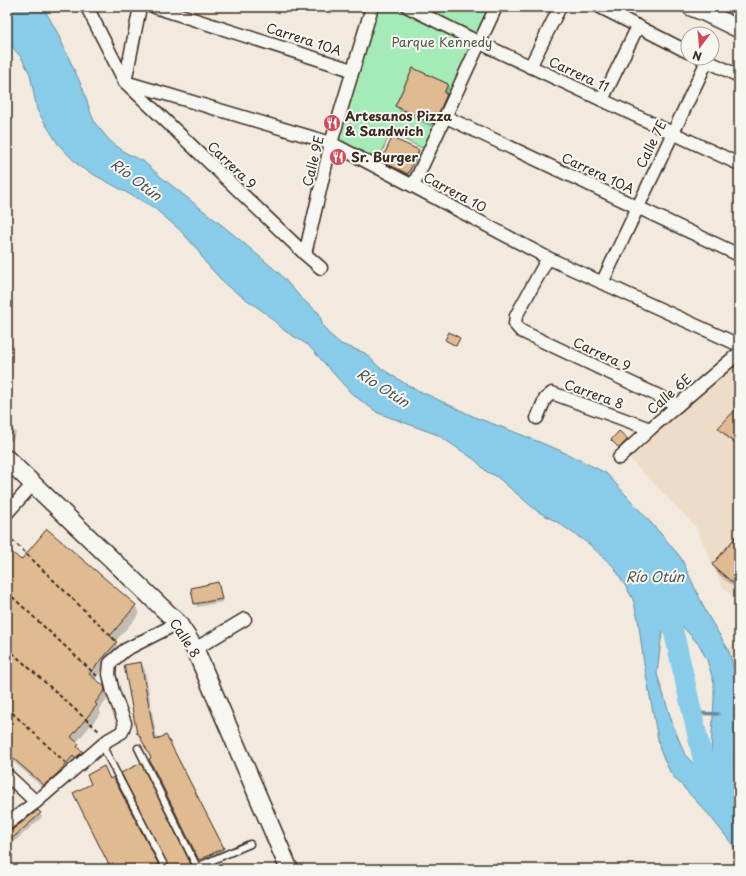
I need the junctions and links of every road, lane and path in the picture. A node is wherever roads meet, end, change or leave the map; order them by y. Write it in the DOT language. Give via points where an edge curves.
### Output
graph roads {
  1 [pos="87,7"];
  2 [pos="140,7"];
  3 [pos="155,7"];
  4 [pos="372,7"];
  5 [pos="408,7"];
  6 [pos="496,7"];
  7 [pos="560,7"];
  8 [pos="600,7"];
  9 [pos="691,7"];
  10 [pos="715,7"];
  11 [pos="739,18"];
  12 [pos="638,26"];
  13 [pos="739,29"];
  14 [pos="480,43"];
  15 [pos="680,48"];
  16 [pos="701,66"];
  17 [pos="717,66"];
  18 [pos="530,67"];
  19 [pos="352,70"];
  20 [pos="739,76"];
  21 [pos="125,82"];
  22 [pos="602,100"];
  23 [pos="446,117"];
  24 [pos="672,133"];
  25 [pos="331,143"];
  26 [pos="739,164"];
  27 [pos="413,186"];
  28 [pos="637,206"];
  29 [pos="305,254"];
  30 [pos="739,255"];
  31 [pos="548,258"];
  32 [pos="321,268"];
  33 [pos="602,283"];
  34 [pos="739,345"];
  35 [pos="739,353"];
  36 [pos="678,405"];
  37 [pos="537,418"];
  38 [pos="650,429"];
  39 [pos="619,458"];
  40 [pos="7,459"];
  41 [pos="33,484"];
  42 [pos="7,513"];
  43 [pos="7,535"];
  44 [pos="7,592"];
  45 [pos="245,619"];
  46 [pos="178,622"];
  47 [pos="7,648"];
  48 [pos="125,650"];
  49 [pos="195,650"];
  50 [pos="113,692"];
  51 [pos="7,708"];
  52 [pos="105,742"];
  53 [pos="138,748"];
  54 [pos="72,770"];
  55 [pos="7,775"];
  56 [pos="36,802"];
  57 [pos="7,824"];
  58 [pos="250,844"];
  59 [pos="195,868"];
  60 [pos="166,869"];
  61 [pos="289,869"];
  1 -- 21 [label="street, Carrera 9"];
  2 -- 21 [label="street"];
  3 -- 19 [label="street, Carrera 10A"];
  4 -- 19 [label="street, Calle 9E"];
  5 -- 14 [label="street, Carrera 11"];
  6 -- 14 [label="street"];
  7 -- 18 [label="street"];
  8 -- 12 [label="street"];
  9 -- 13 [label="street"];
  10 -- 11 [label="street"];
  12 -- 15 [label="street"];
  12 -- 22 [label="street"];
  14 -- 18 [label="street, Carrera 11"];
  14 -- 23 [label="street"];
  16 -- 24 [label="street, Calle 7E"];
  17 -- 20 [label="street"];
  18 -- 22 [label="street, Carrera 11"];
  19 -- 25 [label="street, Calle 9E"];
  21 -- 25 [label="street, Carrera 10"];
  21 -- 29 [label="street, Carrera 9"];
  22 -- 24 [label="street, Carrera 11"];
  23 -- 27 [label="street"];
  23 -- 28 [label="street, Carrera 10A"];
  24 -- 26 [label="street, Carrera 11"];
  24 -- 28 [label="street, Calle 7E"];
  25 -- 27 [label="street, Carrera 10"];
  25 -- 29 [label="street, Calle 9E"];
  27 -- 31 [label="street, Carrera 10"];
  28 -- 30 [label="street, Carrera 10A"];
  28 -- 33 [label="street, Calle 7E"];
  29 -- 32 [label="street, Carrera 9"];
  31 -- 33 [label="street, Carrera 10"];
  31 -- 36 [label="street, Carrera 9" via="516,316 516,324 521,331"];
  33 -- 34 [label="street, Carrera 10"];
  35 -- 36 [label="street, Calle 6E"];
  36 -- 38 [label="street, Calle 6E"];
  37 -- 38 [label="street, Carrera 8" via="545,399 552,393"];
  38 -- 39 [label="street, Calle 6E"];
  40 -- 41 [label="street, Calle 8"];
  41 -- 42 [label="street"];
  41 -- 46 [label="street, Calle 8"];
  43 -- 48 [label="path"];
  44 -- 50 [label="path"];
  45 -- 49 [label="street"];
  46 -- 48 [label="street"];
  46 -- 49 [label="street, Calle 8"];
  47 -- 52 [label="path"];
  48 -- 50 [label="street" via="110,663 109,674"];
  49 -- 61 [label="street, Calle 8"];
  50 -- 52 [label="street" via="125,723 122,732"];
  51 -- 54 [label="path"];
  52 -- 54 [label="street"];
  52 -- 60 [label="lane"];
  53 -- 59 [label="lane"];
  54 -- 56 [label="street"];
  55 -- 56 [label="street"];
  56 -- 57 [label="street"];
  58 -- 59 [label="lane"];
}
